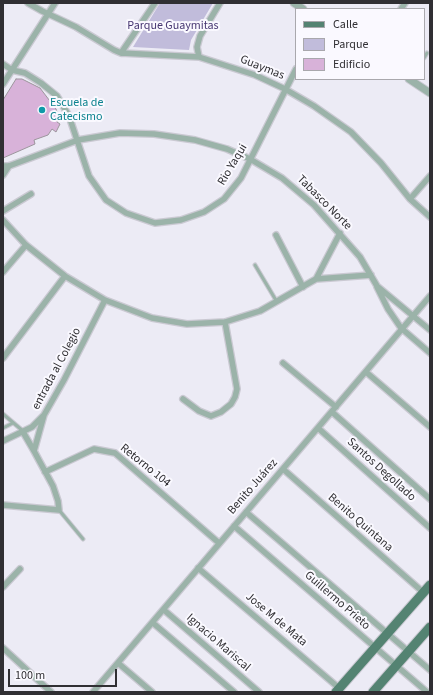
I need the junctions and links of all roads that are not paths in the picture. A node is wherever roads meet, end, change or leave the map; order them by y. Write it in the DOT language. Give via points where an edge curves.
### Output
graph roads {
  1 [pos="28,3"];
  2 [pos="55,3"];
  3 [pos="155,3"];
  4 [pos="220,3"];
  5 [pos="48,14"];
  6 [pos="122,53"];
  7 [pos="427,53"];
  8 [pos="425,56"];
  9 [pos="199,57"];
  10 [pos="3,64"];
  11 [pos="12,70"];
  12 [pos="295,70"];
  13 [pos="412,80"];
  14 [pos="3,84"];
  15 [pos="285,89"];
  16 [pos="430,92"];
  17 [pos="78,140"];
  18 [pos="250,159"];
  19 [pos="6,166"];
  20 [pos="3,175"];
  21 [pos="430,176"];
  22 [pos="31,194"];
  23 [pos="410,199"];
  24 [pos="3,211"];
  25 [pos="430,217"];
  26 [pos="4,222"];
  27 [pos="340,234"];
  28 [pos="276,235"];
  29 [pos="26,245"];
  30 [pos="255,265"];
  31 [pos="3,272"];
  32 [pos="371,275"];
  33 [pos="65,276"];
  34 [pos="316,279"];
  35 [pos="377,286"];
  36 [pos="303,287"];
  37 [pos="430,296"];
  38 [pos="105,300"];
  39 [pos="277,302"];
  40 [pos="412,315"];
  41 [pos="225,322"];
  42 [pos="401,328"];
  43 [pos="430,330"];
  44 [pos="430,353"];
  45 [pos="3,358"];
  46 [pos="283,363"];
  47 [pos="366,372"];
  48 [pos="183,399"];
  49 [pos="336,407"];
  50 [pos="332,412"];
  51 [pos="3,414"];
  52 [pos="44,415"];
  53 [pos="14,423"];
  54 [pos="430,427"];
  55 [pos="3,428"];
  56 [pos="318,428"];
  57 [pos="23,432"];
  58 [pos="3,441"];
  59 [pos="34,451"];
  60 [pos="283,469"];
  61 [pos="45,472"];
  62 [pos="430,498"];
  63 [pos="3,504"];
  64 [pos="59,510"];
  65 [pos="246,512"];
  66 [pos="234,526"];
  67 [pos="430,528"];
  68 [pos="82,539"];
  69 [pos="219,543"];
  70 [pos="198,568"];
  71 [pos="20,569"];
  72 [pos="430,585"];
  73 [pos="3,587"];
  74 [pos="424,593"];
  75 [pos="164,610"];
  76 [pos="153,622"];
  77 [pos="430,627"];
  78 [pos="388,633"];
  79 [pos="3,648"];
  80 [pos="375,648"];
  81 [pos="409,651"];
  82 [pos="118,663"];
  83 [pos="396,666"];
  84 [pos="430,670"];
  85 [pos="338,690"];
  86 [pos="51,692"];
  87 [pos="92,692"];
  88 [pos="152,692"];
  89 [pos="234,692"];
  90 [pos="259,692"];
  91 [pos="373,692"];
  92 [pos="427,692"];
  1 -- 5 [label="street, Guaymas"];
  2 -- 5 [label="street"];
  3 -- 6 [label="street"];
  4 -- 9 [label="street" via="200,36 197,47"];
  5 -- 6 [label="street, Guaymas"];
  5 -- 11 [label="street"];
  6 -- 9 [label="street, Guaymas"];
  7 -- 8 [label="lane"];
  9 -- 15 [label="street, Guaymas" via="255,75"];
  10 -- 11 [label="street, Rio Yaqui"];
  11 -- 14 [label="street"];
  11 -- 17 [label="street, Rio Yaqui" via="25,73 57,96 69,116"];
  12 -- 15 [label="street, Rio Yaqui"];
  13 -- 16 [label="street"];
  15 -- 18 [label="street, Rio Yaqui"];
  15 -- 23 [label="street, Guaymas" via="351,132 381,163"];
  17 -- 18 [label="street, Tabasco Norte" via="120,133 154,134 195,140"];
  17 -- 18 [label="street, Rio Yaqui" via="89,176 106,200 126,214 154,223 180,220 204,212 224,199 241,178"];
  17 -- 19 [label="street, Tabasco Norte"];
  18 -- 27 [label="street, Tabasco Norte" via="282,178 314,205"];
  19 -- 20 [label="street, Tabasco Norte"];
  21 -- 23 [label="street"];
  22 -- 24 [label="street"];
  23 -- 25 [label="street, Guaymas"];
  26 -- 29 [label="street"];
  27 -- 32 [label="street, Tabasco Norte" via="360,257"];
  27 -- 34 [label="street"];
  28 -- 36 [label="street"];
  29 -- 31 [label="street"];
  29 -- 33 [label="street"];
  30 -- 39 [label="lane"];
  32 -- 34 [label="street"];
  32 -- 35 [label="street, Tabasco Norte"];
  33 -- 38 [label="street"];
  33 -- 45 [label="street"];
  34 -- 36 [label="street"];
  35 -- 40 [label="street, Tabasco Norte"];
  35 -- 42 [label="street" via="388,310"];
  36 -- 39 [label="street"];
  37 -- 40 [label="street, Benito Juárez"];
  38 -- 41 [label="street" via="152,318 187,324"];
  38 -- 52 [label="street, entrada al Colegio"];
  39 -- 41 [label="street" via="260,311"];
  40 -- 42 [label="street, Benito Juárez"];
  40 -- 43 [label="street, Tabasco Norte"];
  41 -- 48 [label="street" via="237,389 235,397 221,412 211,416"];
  42 -- 44 [label="street"];
  42 -- 47 [label="street, Benito Juárez"];
  46 -- 49 [label="street"];
  47 -- 49 [label="street, Benito Juárez"];
  47 -- 54 [label="street"];
  49 -- 50 [label="street, Benito Juárez"];
  50 -- 56 [label="street, Benito Juárez"];
  50 -- 62 [label="street, Santos Degollado"];
  51 -- 53 [label="lane"];
  52 -- 57 [label="street"];
  52 -- 59 [label="street, entrada al Colegio"];
  53 -- 55 [label="lane"];
  53 -- 57 [label="lane"];
  56 -- 60 [label="street, Benito Juárez"];
  56 -- 67 [label="street, Santos Degollado"];
  57 -- 58 [label="street"];
  57 -- 59 [label="street"];
  59 -- 61 [label="street"];
  60 -- 65 [label="street, Benito Juárez"];
  60 -- 74 [label="street, Benito Quintana"];
  61 -- 64 [label="street" via="58,501"];
  61 -- 69 [label="street, Retorno 104" via="94,449 115,453"];
  63 -- 64 [label="street"];
  64 -- 68 [label="lane"];
  65 -- 66 [label="street, Benito Juárez"];
  65 -- 78 [label="street, Guillermo Prieto"];
  66 -- 69 [label="street, Benito Juárez"];
  66 -- 80 [label="street, Guillermo Prieto"];
  69 -- 70 [label="street, Benito Juárez"];
  70 -- 75 [label="street, Benito Juárez"];
  70 -- 85 [label="street, Jose M de Mata"];
  71 -- 73 [label="street"];
  72 -- 74 [label="main road"];
  74 -- 78 [label="main road"];
  75 -- 76 [label="street, Benito Juárez"];
  75 -- 90 [label="street, Ignacio Mariscal"];
  76 -- 82 [label="street, Benito Juárez"];
  76 -- 89 [label="street"];
  77 -- 81 [label="main road"];
  78 -- 80 [label="main road"];
  78 -- 81 [label="street, Guillermo Prieto"];
  79 -- 86 [label="street"];
  80 -- 83 [label="street, Guillermo Prieto"];
  80 -- 85 [label="main road"];
  81 -- 83 [label="main road"];
  81 -- 84 [label="street, Guillermo Prieto"];
  82 -- 87 [label="street, Benito Juárez"];
  82 -- 88 [label="street"];
  83 -- 91 [label="main road"];
  83 -- 92 [label="street, Guillermo Prieto"];
}
